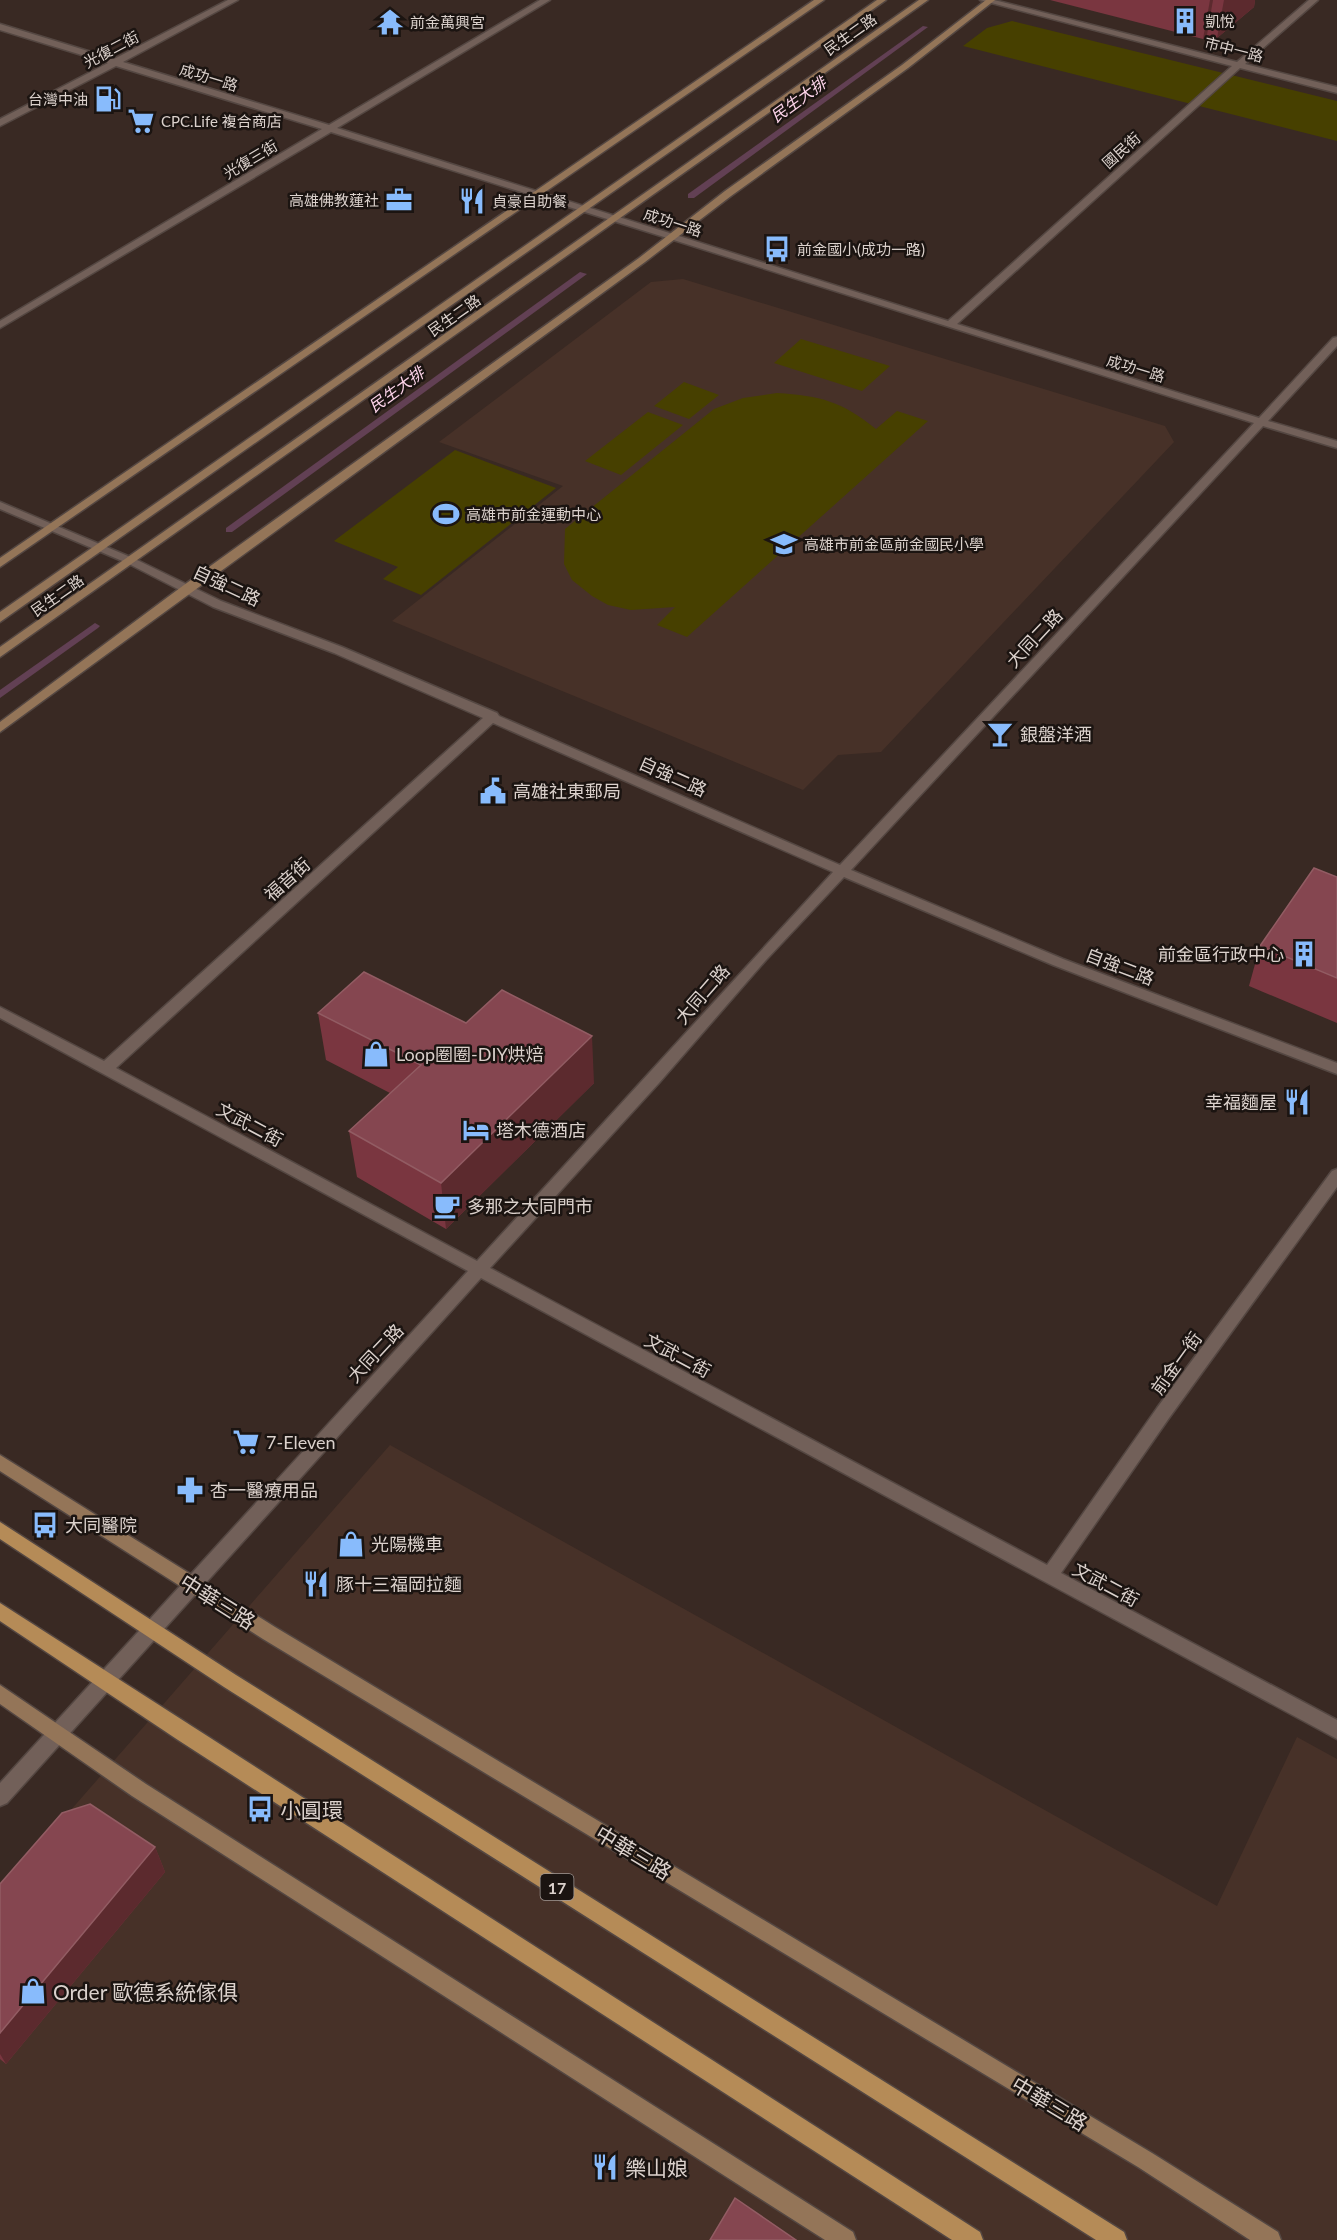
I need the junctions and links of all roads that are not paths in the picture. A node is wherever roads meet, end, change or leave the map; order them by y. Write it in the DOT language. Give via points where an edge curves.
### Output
graph roads {
  1 [pos="234,0"];
  2 [pos="546,0"];
  3 [pos="820,0"];
  4 [pos="882,0"];
  5 [pos="924,0"];
  6 [pos="988,0"];
  7 [pos="1314,0"];
  8 [pos="0,27"];
  9 [pos="115,63"];
  10 [pos="1241,65"];
  11 [pos="1337,90"];
  12 [pos="0,123"];
  13 [pos="329,129"];
  14 [pos="537,195"];
  15 [pos="581,209"];
  16 [pos="615,219"];
  17 [pos="670,237"];
  18 [pos="0,325"];
  19 [pos="951,325"];
  20 [pos="1337,340"];
  21 [pos="1262,421"];
  22 [pos="1337,445"];
  23 [pos="0,505"];
  24 [pos="54,528"];
  25 [pos="99,548"];
  26 [pos="131,561"];
  27 [pos="0,563"];
  28 [pos="188,588"];
  29 [pos="0,618"];
  30 [pos="0,654"];
  31 [pos="493,716"];
  32 [pos="0,728"];
  33 [pos="842,869"];
  34 [pos="0,1012"];
  35 [pos="105,1069"];
  36 [pos="1337,1069"];
  37 [pos="1337,1175"];
  38 [pos="478,1269"];
  39 [pos="0,1462"];
  40 [pos="0,1530"];
  41 [pos="1049,1576"];
  42 [pos="191,1585"];
  43 [pos="0,1611"];
  44 [pos="151,1630"];
  45 [pos="105,1681"];
  46 [pos="0,1693"];
  47 [pos="1337,1730"];
  48 [pos="58,1733"];
  49 [pos="0,1797"];
  50 [pos="845,2240"];
  51 [pos="972,2240"];
  52 [pos="1116,2240"];
  53 [pos="1270,2240"];
  1 -- 9 [label="street, 光復二街"];
  2 -- 13 [label="street, 光復三街"];
  3 -- 14 [label="main road"];
  4 -- 15 [label="main road, 民生二路"];
  5 -- 16 [label="main road, 民生二路"];
  6 -- 10 [label="street, 市中一路"];
  6 -- 17 [label="main road" via="937,43"];
  7 -- 10 [label="street, 國民街"];
  8 -- 9 [label="street, 成功一路"];
  9 -- 12 [label="street, 光復二街"];
  9 -- 13 [label="street, 成功一路"];
  10 -- 11 [label="street, 市中一路"];
  10 -- 19 [label="street, 國民街"];
  13 -- 14 [label="street, 成功一路"];
  13 -- 18 [label="street, 光復三街"];
  14 -- 15 [label="street, 成功一路"];
  14 -- 24 [label="main road"];
  15 -- 16 [label="street, 成功一路"];
  15 -- 25 [label="main road, 民生二路"];
  16 -- 17 [label="street, 成功一路"];
  16 -- 26 [label="main road, 民生二路"];
  17 -- 19 [label="street, 成功一路"];
  17 -- 28 [label="main road"];
  19 -- 21 [label="street, 成功一路"];
  20 -- 21 [label="street, 大同二路"];
  21 -- 22 [label="street, 成功一路"];
  21 -- 33 [label="street, 大同二路"];
  23 -- 24 [label="street, 自強二路"];
  24 -- 25 [label="street, 自強二路"];
  24 -- 27 [label="main road"];
  25 -- 26 [label="street, 自強二路"];
  25 -- 29 [label="main road, 民生二路"];
  26 -- 28 [label="street, 自強二路"];
  26 -- 30 [label="main road, 民生二路"];
  28 -- 31 [label="street, 自強二路" via="217,604"];
  28 -- 32 [label="main road"];
  31 -- 33 [label="street, 自強二路"];
  31 -- 35 [label="street, 福音街"];
  33 -- 36 [label="street, 自強二路" via="1058,962"];
  33 -- 38 [label="street, 大同二路"];
  34 -- 35 [label="street, 文武二街"];
  35 -- 38 [label="street, 文武二街"];
  37 -- 41 [label="street, 前金一街"];
  38 -- 41 [label="street, 文武二街"];
  38 -- 42 [label="street, 大同二路"];
  39 -- 42 [label="main road, 中華三路"];
  40 -- 44 [label="main road, 17"];
  41 -- 47 [label="street, 文武二街"];
  42 -- 44 [label="street, 大同二路"];
  42 -- 53 [label="main road, 中華三路" via="1145,2160"];
  43 -- 45 [label="main road"];
  44 -- 45 [label="street, 大同二路"];
  44 -- 52 [label="main road, 17"];
  45 -- 48 [label="street, 大同二路"];
  45 -- 51 [label="main road"];
  46 -- 48 [label="main road"];
  48 -- 49 [label="street, 大同二路"];
  48 -- 50 [label="main road" via="139,1790"];
}
